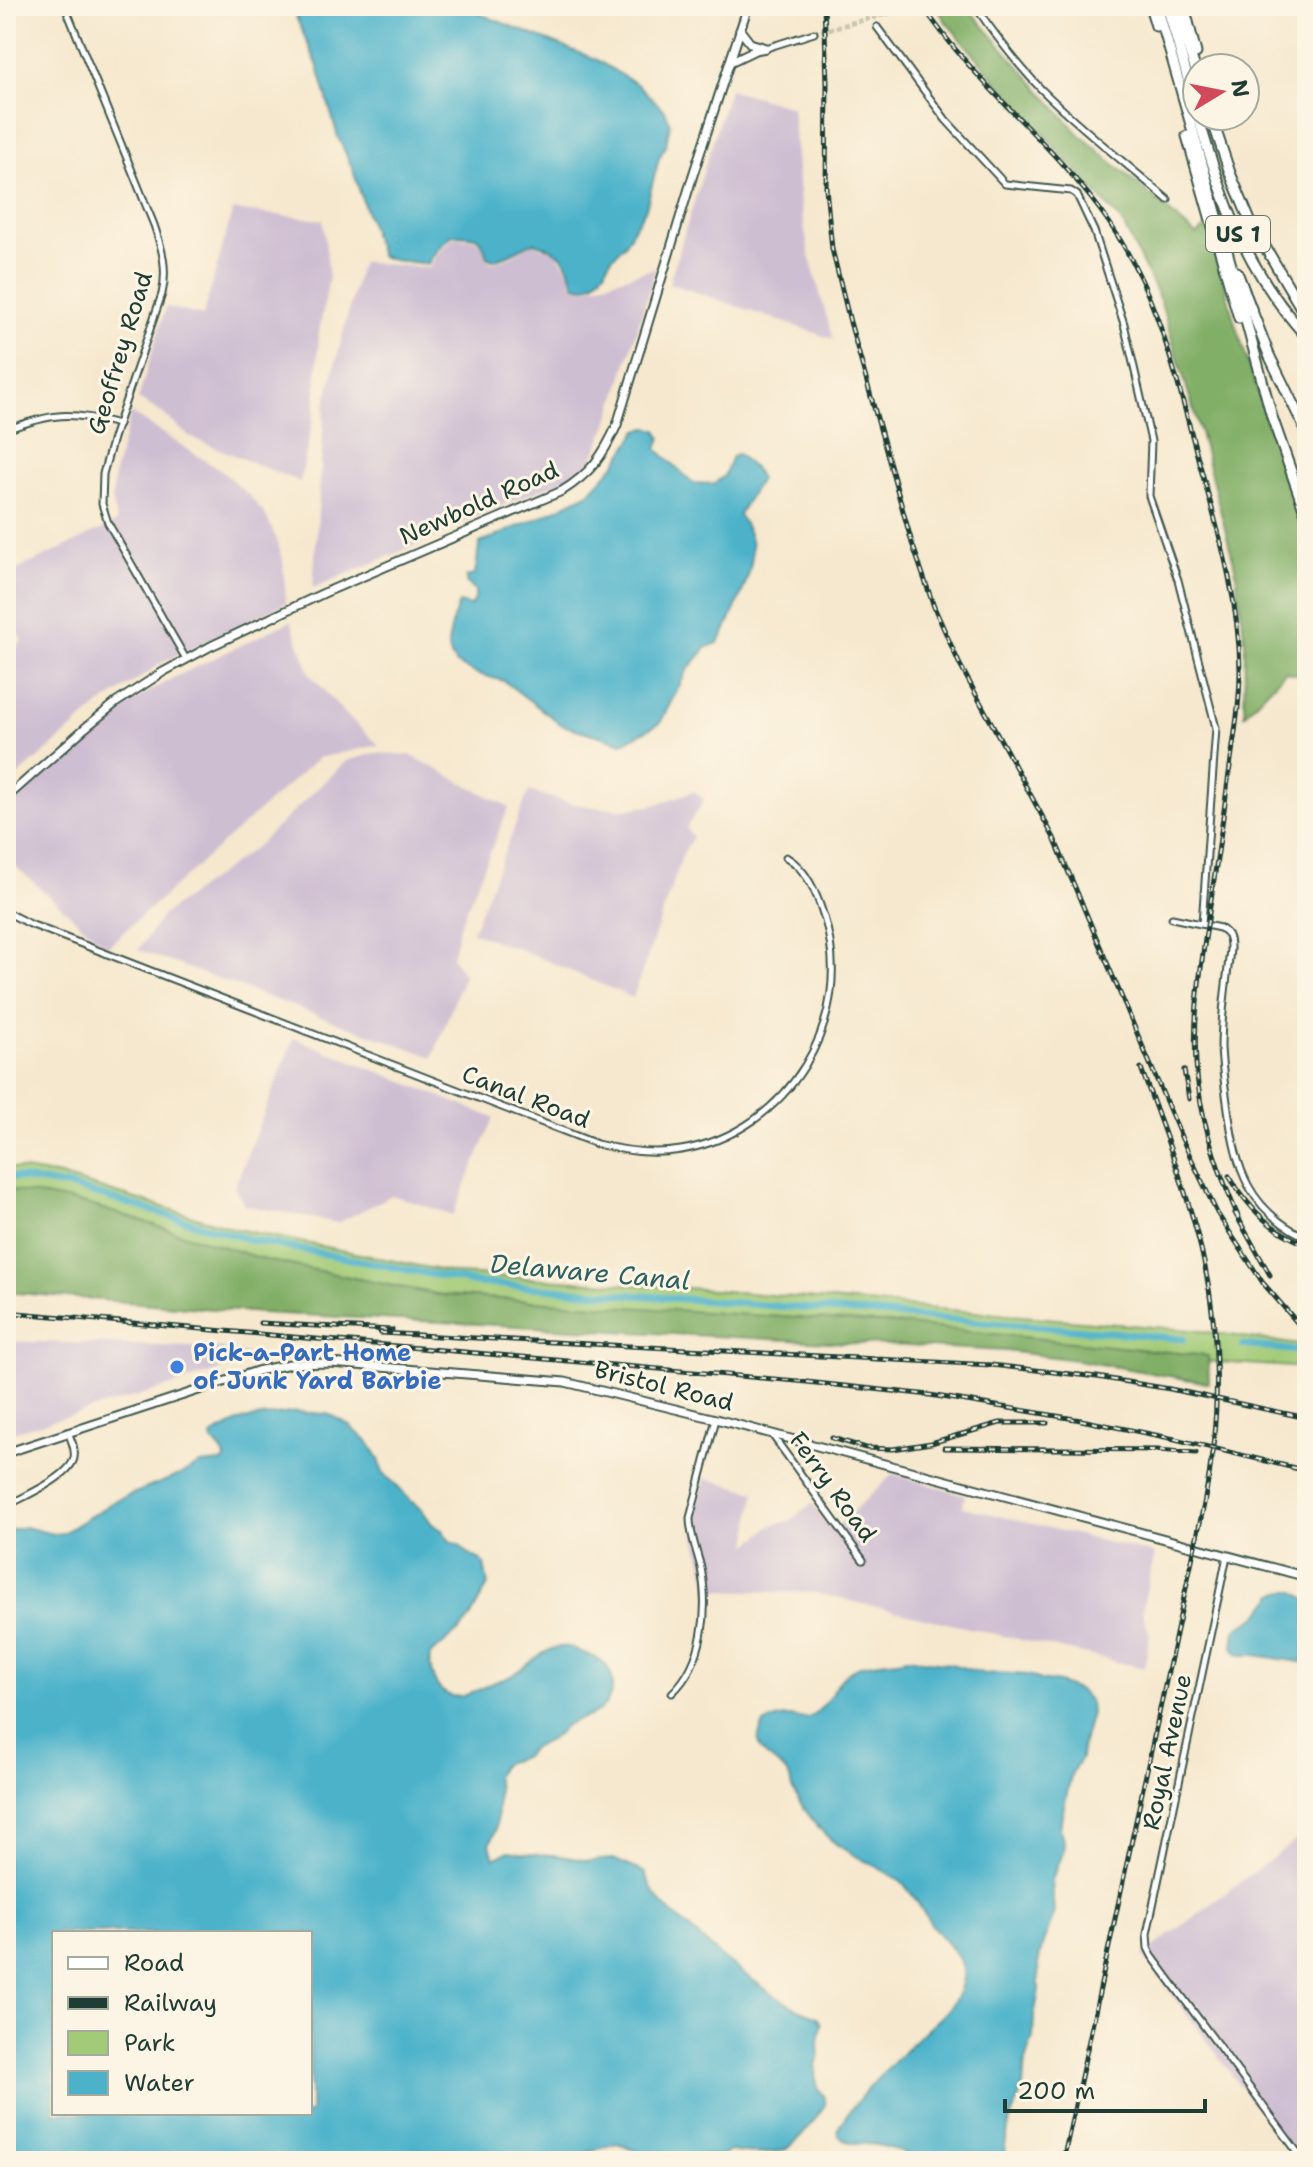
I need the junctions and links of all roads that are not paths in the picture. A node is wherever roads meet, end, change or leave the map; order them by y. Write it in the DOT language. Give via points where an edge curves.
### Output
graph roads {
  1 [pos="65,6"];
  2 [pos="748,6"];
  3 [pos="975,6"];
  4 [pos="1150,6"];
  5 [pos="1157,6"];
  6 [pos="1167,6"];
  7 [pos="1174,6"];
  8 [pos="1184,6"];
  9 [pos="877,27"];
  10 [pos="740,30"];
  11 [pos="814,33"];
  12 [pos="766,48"];
  13 [pos="1190,52"];
  14 [pos="1196,52"];
  15 [pos="1181,55"];
  16 [pos="730,62"];
  17 [pos="1203,132"];
  18 [pos="1216,132"];
  19 [pos="1168,200"];
  20 [pos="1226,247"];
  21 [pos="1286,284"];
  22 [pos="1307,309"];
  23 [pos="1307,318"];
  24 [pos="1307,337"];
  25 [pos="1272,417"];
  26 [pos="118,424"];
  27 [pos="6,430"];
  28 [pos="1307,433"];
  29 [pos="1307,517"];
  30 [pos="186,659"];
  31 [pos="6,798"];
  32 [pos="786,857"];
  33 [pos="6,912"];
  34 [pos="1172,918"];
  35 [pos="1202,924"];
  36 [pos="1307,1238"];
  37 [pos="716,1419"];
  38 [pos="68,1432"];
  39 [pos="773,1435"];
  40 [pos="7,1453"];
  41 [pos="6,1506"];
  42 [pos="1227,1556"];
  43 [pos="863,1560"];
  44 [pos="1307,1577"];
  45 [pos="672,1693"];
  46 [pos="1304,2161"];
  1 -- 26 [label="street, Geoffrey Road" via="164,257 162,294"];
  2 -- 10 [label="main road, Newbold Road"];
  3 -- 19 [label="street" via="1039,86"];
  4 -- 25 [label="highway" via="1233,300"];
  5 -- 20 [label="highway, US 1"];
  6 -- 15 [label="highway, US 1"];
  7 -- 13 [label="highway"];
  8 -- 14 [label="highway"];
  9 -- 35 [label="street" via="946,120 1005,184 1071,191 1094,231 1124,324 1151,441 1149,496 1178,580 1216,728"];
  10 -- 12 [label="main road" via="750,43"];
  10 -- 16 [label="main road, Newbold Road"];
  11 -- 12 [label="street"];
  12 -- 16 [label="main road"];
  16 -- 30 [label="main road, Newbold Road" via="617,425 594,466 562,491"];
  17 -- 24 [label="highway, US 1" via="1239,236 1272,293"];
  18 -- 21 [label="highway" via="1251,223"];
  20 -- 25 [label="highway, US 1"];
  20 -- 28 [label="highway"];
  21 -- 22 [label="highway"];
  21 -- 23 [label="highway"];
  25 -- 29 [label="highway, US 1"];
  26 -- 27 [label="street" via="65,414"];
  26 -- 30 [label="street, Geoffrey Road" via="101,484 104,514"];
  30 -- 31 [label="main road, Newbold Road" via="117,702"];
  32 -- 33 [label="street, Canal Road" via="797,863 813,888 830,940 831,994 817,1044 795,1081 753,1121 696,1147 662,1152 597,1144"];
  34 -- 35 [label="street"];
  35 -- 36 [label="street" via="1223,930 1229,938 1221,1045 1239,1167 1261,1206"];
  37 -- 38 [label="main road, Bristol Road" via="565,1382 310,1362 257,1371"];
  37 -- 39 [label="main road, Bristol Road"];
  37 -- 45 [label="street" via="690,1518 704,1589 699,1646 690,1672"];
  38 -- 40 [label="main road, Bristol Road"];
  38 -- 41 [label="street" via="75,1451 68,1470"];
  39 -- 42 [label="main road, Bristol Road"];
  39 -- 43 [label="street, Ferry Road"];
  42 -- 44 [label="main road, Bristol Road"];
  42 -- 46 [label="street, Royal Avenue" via="1148,1948"];
}
